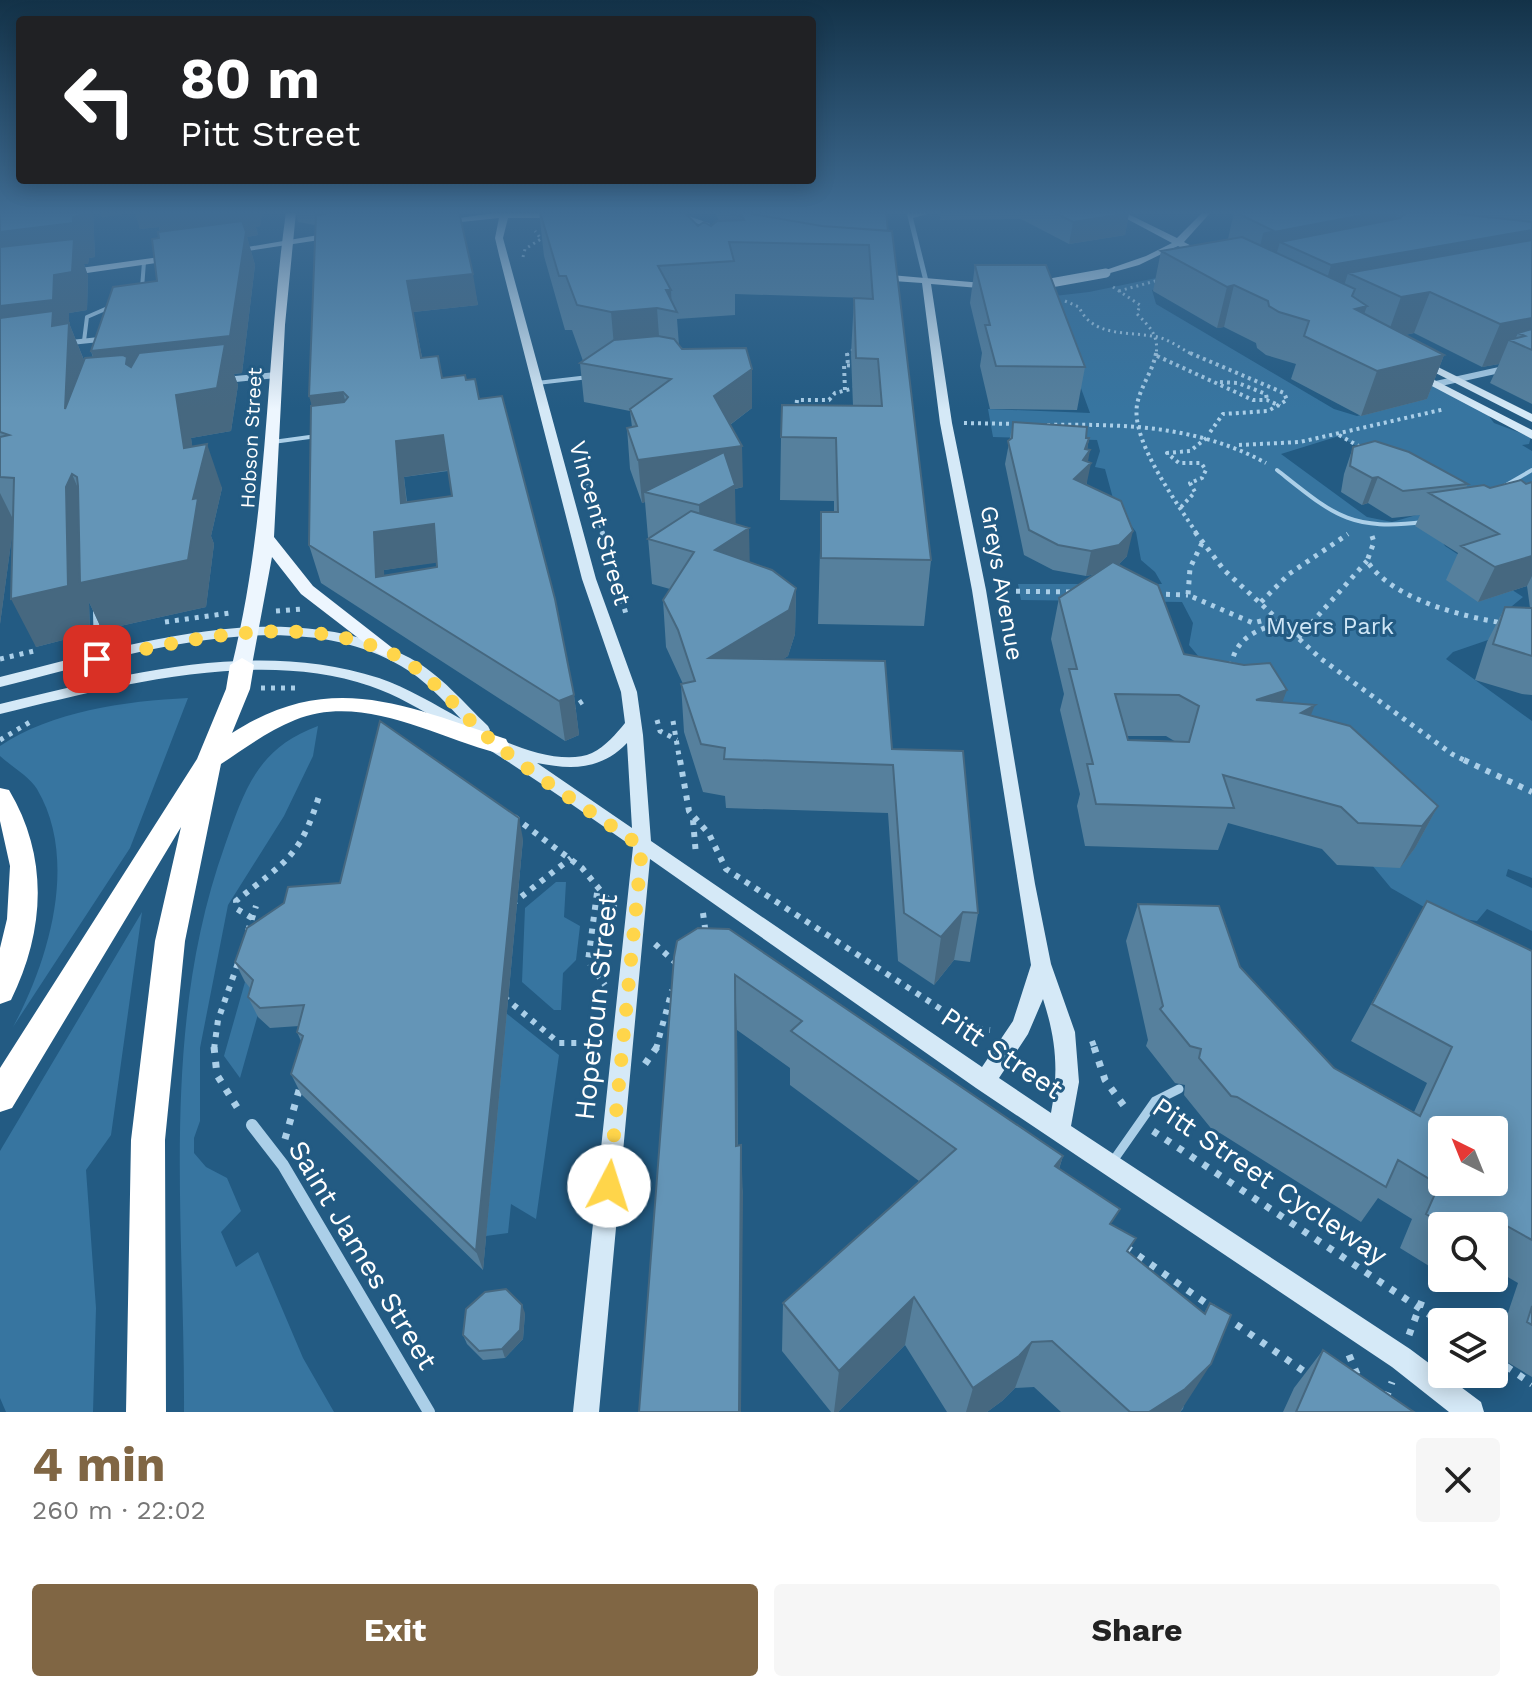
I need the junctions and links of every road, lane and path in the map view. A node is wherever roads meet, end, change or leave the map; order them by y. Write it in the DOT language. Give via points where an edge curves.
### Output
graph roads {
  1 [pos="142,278"];
  2 [pos="283,278"];
  3 [pos="509,278"];
  4 [pos="891,278"];
  5 [pos="925,278"];
  6 [pos="1079,278"];
  7 [pos="926,281"];
  8 [pos="1160,281"];
  9 [pos="1031,285"];
  10 [pos="1007,286"];
  11 [pos="1129,286"];
  12 [pos="1115,287"];
  13 [pos="140,295"];
  14 [pos="1056,301"];
  15 [pos="114,306"];
  16 [pos="1153,336"];
  17 [pos="84,341"];
  18 [pos="110,343"];
  19 [pos="56,345"];
  20 [pos="865,347"];
  21 [pos="1401,352"];
  22 [pos="1157,356"];
  23 [pos="848,365"];
  24 [pos="1514,366"];
  25 [pos="1405,367"];
  26 [pos="276,375"];
  27 [pos="593,376"];
  28 [pos="844,376"];
  29 [pos="856,378"];
  30 [pos="1455,380"];
  31 [pos="216,381"];
  32 [pos="1220,382"];
  33 [pos="537,383"];
  34 [pos="1436,384"];
  35 [pos="859,387"];
  36 [pos="845,390"];
  37 [pos="1267,400"];
  38 [pos="1281,406"];
  39 [pos="1457,406"];
  40 [pos="805,416"];
  41 [pos="1532,419"];
  42 [pos="1137,423"];
  43 [pos="980,424"];
  44 [pos="572,431"];
  45 [pos="1339,434"];
  46 [pos="328,435"];
  47 [pos="1209,435"];
  48 [pos="1532,435"];
  49 [pos="272,442"];
  50 [pos="1238,445"];
  51 [pos="1366,450"];
  52 [pos="1277,470"];
  53 [pos="1532,470"];
  54 [pos="1496,492"];
  55 [pos="1181,507"];
  56 [pos="1437,520"];
  57 [pos="1360,526"];
  58 [pos="268,540"];
  59 [pos="1202,543"];
  60 [pos="1367,561"];
  61 [pos="979,590"];
  62 [pos="1085,593"];
  63 [pos="1146,594"];
  64 [pos="1188,595"];
  65 [pos="1261,602"];
  66 [pos="95,609"];
  67 [pos="627,617"];
  68 [pos="1273,618"];
  69 [pos="1279,624"];
  70 [pos="1516,624"];
  71 [pos="251,633"];
  72 [pos="1298,638"];
  73 [pos="386,650"];
  74 [pos="97,659"];
  75 [pos="242,665"];
  76 [pos="1231,680"];
  77 [pos="0,682"];
  78 [pos="279,688"];
  79 [pos="298,688"];
  80 [pos="587,698"];
  81 [pos="0,709"];
  82 [pos="570,710"];
  83 [pos="39,717"];
  84 [pos="656,718"];
  85 [pos="689,719"];
  86 [pos="633,724"];
  87 [pos="0,740"];
  88 [pos="677,740"];
  89 [pos="502,748"];
  90 [pos="209,760"];
  91 [pos="1532,792"];
  92 [pos="320,793"];
  93 [pos="0,797"];
  94 [pos="508,813"];
  95 [pos="693,820"];
  96 [pos="692,828"];
  97 [pos="642,847"];
  98 [pos="571,858"];
  99 [pos="597,892"];
  100 [pos="606,901"];
  101 [pos="512,904"];
  102 [pos="256,906"];
  103 [pos="252,918"];
  104 [pos="588,961"];
  105 [pos="675,962"];
  106 [pos="1041,964"];
  107 [pos="689,974"];
  108 [pos="679,982"];
  109 [pos="0,991"];
  110 [pos="504,997"];
  111 [pos="1000,1028"];
  112 [pos="1089,1031"];
  113 [pos="664,1040"];
  114 [pos="578,1043"];
  115 [pos="984,1081"];
  116 [pos="301,1082"];
  117 [pos="1179,1089"];
  118 [pos="3,1092"];
  119 [pos="1140,1121"];
  120 [pos="252,1125"];
  121 [pos="1059,1131"];
  122 [pos="279,1160"];
  123 [pos="1110,1166"];
  124 [pos="1122,1244"];
  125 [pos="1428,1314"];
  126 [pos="1508,1368"];
  127 [pos="1320,1383"];
  128 [pos="1347,1383"];
  129 [pos="1361,1383"];
  130 [pos="1532,1384"];
  131 [pos="1373,1392"];
  132 [pos="1394,1406"];
  133 [pos="146,1412"];
  134 [pos="429,1412"];
  135 [pos="586,1412"];
  136 [pos="1471,1412"];
  1 -- 13 [label="lane"];
  2 -- 26 [label="main road, Hobson Street"];
  3 -- 33 [label="main road, Vincent Street"];
  4 -- 7 [label="main road"];
  5 -- 7 [label="street, Greys Avenue"];
  6 -- 9 [label="main road, bridge"];
  7 -- 10 [label="main road"];
  7 -- 61 [label="main road, Greys Avenue" via="946,423"];
  8 -- 11 [label="path"];
  12 -- 16 [label="path" via="1140,305 1137,314"];
  14 -- 16 [label="path" via="1070,301 1097,328"];
  15 -- 17 [label="lane" via="87,317"];
  16 -- 22 [label="path"];
  16 -- 38 [label="path" via="1284,393 1287,400"];
  17 -- 18 [label="street"];
  17 -- 19 [label="street"];
  20 -- 23 [label="path" via="849,350"];
  21 -- 30 [label="main road"];
  22 -- 32 [label="path"];
  22 -- 42 [label="path" via="1137,404"];
  23 -- 28 [label="path"];
  23 -- 28 [label="path" via="866,369"];
  24 -- 30 [label="street"];
  25 -- 34 [label="main road"];
  26 -- 31 [label="street"];
  26 -- 49 [label="main road, Hobson Street"];
  27 -- 33 [label="lane"];
  28 -- 29 [label="path"];
  28 -- 36 [label="path"];
  30 -- 34 [label="street"];
  30 -- 41 [label="main road"];
  32 -- 37 [label="path" via="1253,400"];
  32 -- 37 [label="path" via="1245,385 1266,394"];
  33 -- 86 [label="main road, Vincent Street" via="589,579 629,692"];
  34 -- 48 [label="main road"];
  35 -- 36 [label="path"];
  36 -- 40 [label="path" via="829,400 797,400 796,415"];
  37 -- 38 [label="path"];
  38 -- 47 [label="path" via="1223,414"];
  39 -- 45 [label="path"];
  42 -- 43 [label="path"];
  42 -- 47 [label="path"];
  42 -- 55 [label="path" via="1154,465"];
  44 -- 67 [label="path"];
  45 -- 50 [label="path"];
  45 -- 51 [label="path"];
  46 -- 49 [label="lane"];
  47 -- 50 [label="path"];
  47 -- 55 [label="path" via="1190,451 1167,453 1179,463 1201,463 1206,470 1190,483 1195,492"];
  49 -- 58 [label="main road, Hobson Street"];
  50 -- 52 [label="path"];
  52 -- 57 [label="lane" via="1332,513"];
  53 -- 54 [label="lane"];
  55 -- 59 [label="path"];
  56 -- 57 [label="lane"];
  57 -- 60 [label="path" via="1374,542"];
  57 -- 65 [label="path" via="1318,552"];
  58 -- 71 [label="main road, Hobson Street"];
  58 -- 73 [label="main road" via="307,590"];
  59 -- 64 [label="path" via="1190,568"];
  59 -- 65 [label="path"];
  60 -- 70 [label="path" via="1378,578 1410,596 1472,618"];
  60 -- 72 [label="path"];
  61 -- 62 [label="path"];
  61 -- 106 [label="main road, Greys Avenue"];
  63 -- 64 [label="path"];
  64 -- 68 [label="path" via="1253,623"];
  65 -- 68 [label="path"];
  66 -- 74 [label="lane"];
  68 -- 69 [label="path"];
  69 -- 72 [label="path"];
  69 -- 76 [label="path" via="1254,629 1232,656"];
  71 -- 73 [label="main road, Pitt Street" via="304,632"];
  71 -- 74 [label="main road, Pitt Street"];
  71 -- 75 [label="main road, Hobson Street"];
  72 -- 91 [label="path" via="1452,754"];
  73 -- 89 [label="main road, Pitt Street" via="425,676"];
  74 -- 77 [label="main road, Pitt Street"];
  75 -- 81 [label="main road, Pitt Street" via="129,678"];
  75 -- 89 [label="main road, Pitt Street" via="306,667 374,682"];
  75 -- 90 [label="highway" via="238,689"];
  78 -- 79 [label="path"];
  80 -- 82 [label="path"];
  83 -- 87 [label="path"];
  84 -- 88 [label="path" via="660,731"];
  85 -- 88 [label="path" via="674,724"];
  86 -- 89 [label="main road" via="617,746 595,761 561,763"];
  86 -- 97 [label="main road, Vincent Street"];
  88 -- 95 [label="path"];
  89 -- 90 [label="highway" via="372,706 326,702 283,714"];
  89 -- 97 [label="main road, Pitt Street"];
  90 -- 118 [label="highway"];
  90 -- 133 [label="highway" via="170,941 148,1140"];
  92 -- 103 [label="path" via="307,835 293,856 236,901 237,909"];
  93 -- 109 [label="highway" via="18,827 23,853 21,918"];
  94 -- 98 [label="path"];
  95 -- 96 [label="path"];
  95 -- 111 [label="path" via="711,836 714,854 726,869 816,930 970,1028"];
  97 -- 115 [label="main road, Pitt Street"];
  97 -- 135 [label="main road, Hopetoun Street"];
  98 -- 99 [label="path" via="593,880"];
  98 -- 101 [label="path"];
  99 -- 100 [label="path"];
  99 -- 104 [label="path"];
  102 -- 103 [label="path"];
  103 -- 120 [label="path" via="212,1059 222,1094"];
  105 -- 107 [label="path"];
  106 -- 115 [label="main road, Greys Avenue" via="1022,1032"];
  106 -- 121 [label="main road, Greys Avenue" via="1058,1009 1067,1058"];
  108 -- 113 [label="path" via="667,1004"];
  110 -- 114 [label="path" via="559,1043"];
  112 -- 119 [label="path, Pitt Street Cycleway" via="1105,1080"];
  115 -- 121 [label="main road, Pitt Street"];
  116 -- 122 [label="path"];
  117 -- 119 [label="lane" via="1155,1101"];
  119 -- 123 [label="lane"];
  119 -- 125 [label="path, Pitt Street Cycleway"];
  120 -- 122 [label="street, Saint James Street"];
  121 -- 123 [label="main road, Pitt Street"];
  122 -- 134 [label="street, Saint James Street"];
  123 -- 136 [label="main road, Pitt Street" via="1401,1358"];
  124 -- 127 [label="path"];
  126 -- 130 [label="path"];
  128 -- 129 [label="path"];
  131 -- 132 [label="path"];
}
